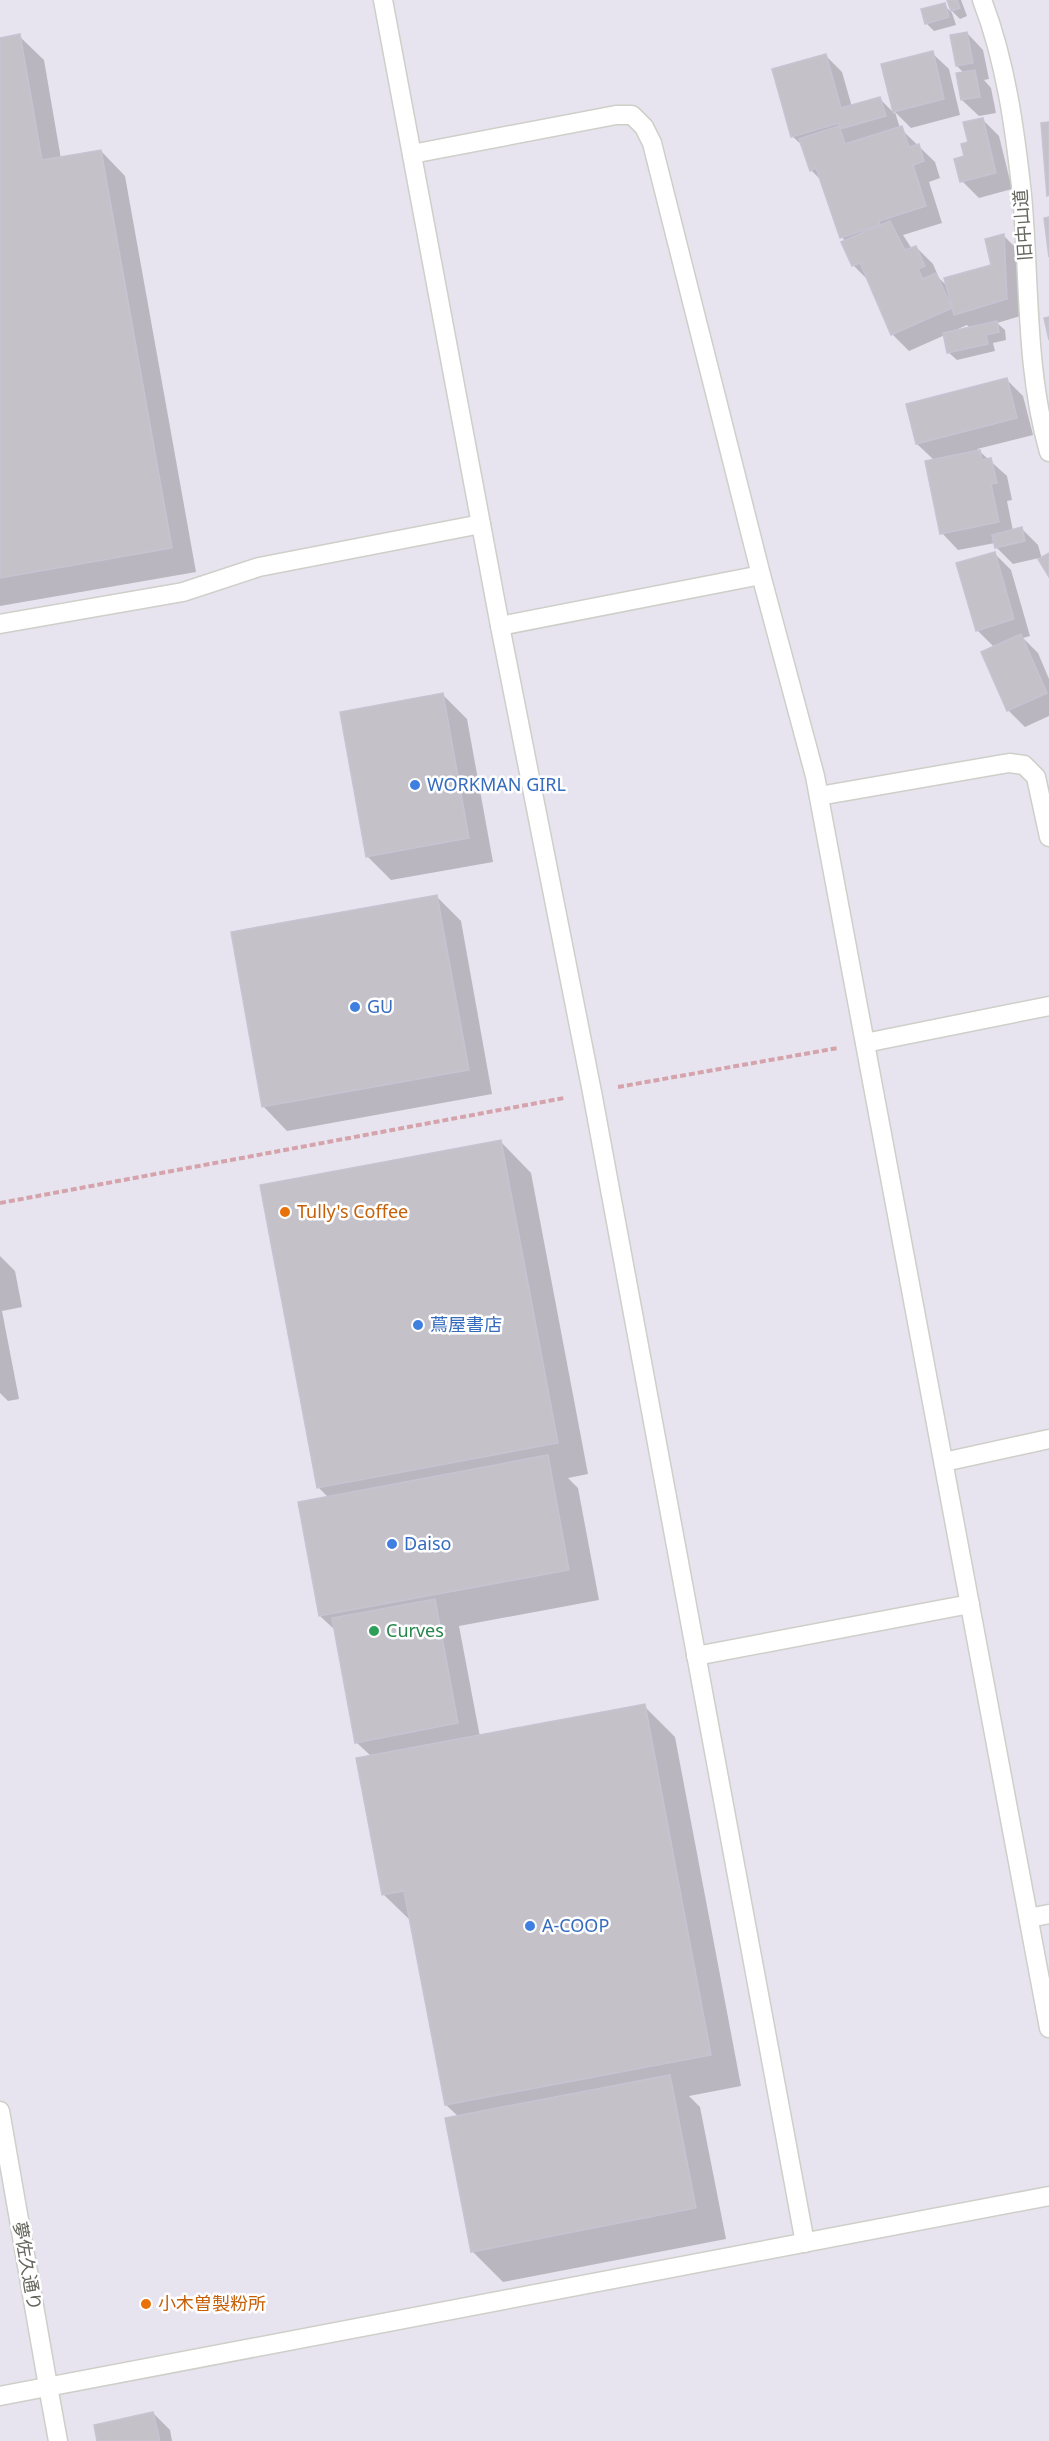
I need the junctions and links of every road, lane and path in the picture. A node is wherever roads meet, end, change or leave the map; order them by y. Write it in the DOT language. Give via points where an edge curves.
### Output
graph roads {
  1 [pos="383,0"];
  2 [pos="982,0"];
  3 [pos="412,154"];
  4 [pos="1049,452"];
  5 [pos="482,524"];
  6 [pos="761,575"];
  7 [pos="0,624"];
  8 [pos="500,626"];
  9 [pos="819,796"];
  10 [pos="1049,837"];
  11 [pos="1049,1006"];
  12 [pos="865,1043"];
  13 [pos="592,1092"];
  14 [pos="0,1203"];
  15 [pos="1049,1439"];
  16 [pos="944,1462"];
  17 [pos="970,1604"];
  18 [pos="696,1656"];
  19 [pos="1049,1914"];
  20 [pos="1029,1918"];
  21 [pos="1049,2028"];
  22 [pos="0,2111"];
  23 [pos="1049,2196"];
  24 [pos="805,2243"];
  25 [pos="48,2386"];
  26 [pos="0,2396"];
  27 [pos="58,2441"];
  1 -- 3 [label="street"];
  2 -- 4 [label="street, 旧中山道" via="1007,85 1022,196 1035,397"];
  3 -- 5 [label="street"];
  3 -- 6 [label="street" via="616,116 632,115 644,127 655,154"];
  5 -- 7 [label="street" via="260,567 183,592"];
  5 -- 8 [label="street"];
  6 -- 8 [label="street"];
  6 -- 9 [label="street"];
  8 -- 13 [label="street"];
  9 -- 10 [label="street" via="1009,763 1024,765 1036,777"];
  9 -- 12 [label="street"];
  11 -- 12 [label="street"];
  12 -- 13 [label="path"];
  12 -- 16 [label="street"];
  13 -- 14 [label="path"];
  13 -- 18 [label="street"];
  15 -- 16 [label="street"];
  16 -- 17 [label="street"];
  17 -- 18 [label="street"];
  17 -- 20 [label="street"];
  18 -- 24 [label="street"];
  19 -- 20 [label="street"];
  20 -- 21 [label="street"];
  22 -- 25 [label="street, 夢佐久通り"];
  23 -- 24 [label="street"];
  24 -- 25 [label="street"];
  25 -- 26 [label="street"];
  25 -- 27 [label="street, 夢佐久通り"];
}
